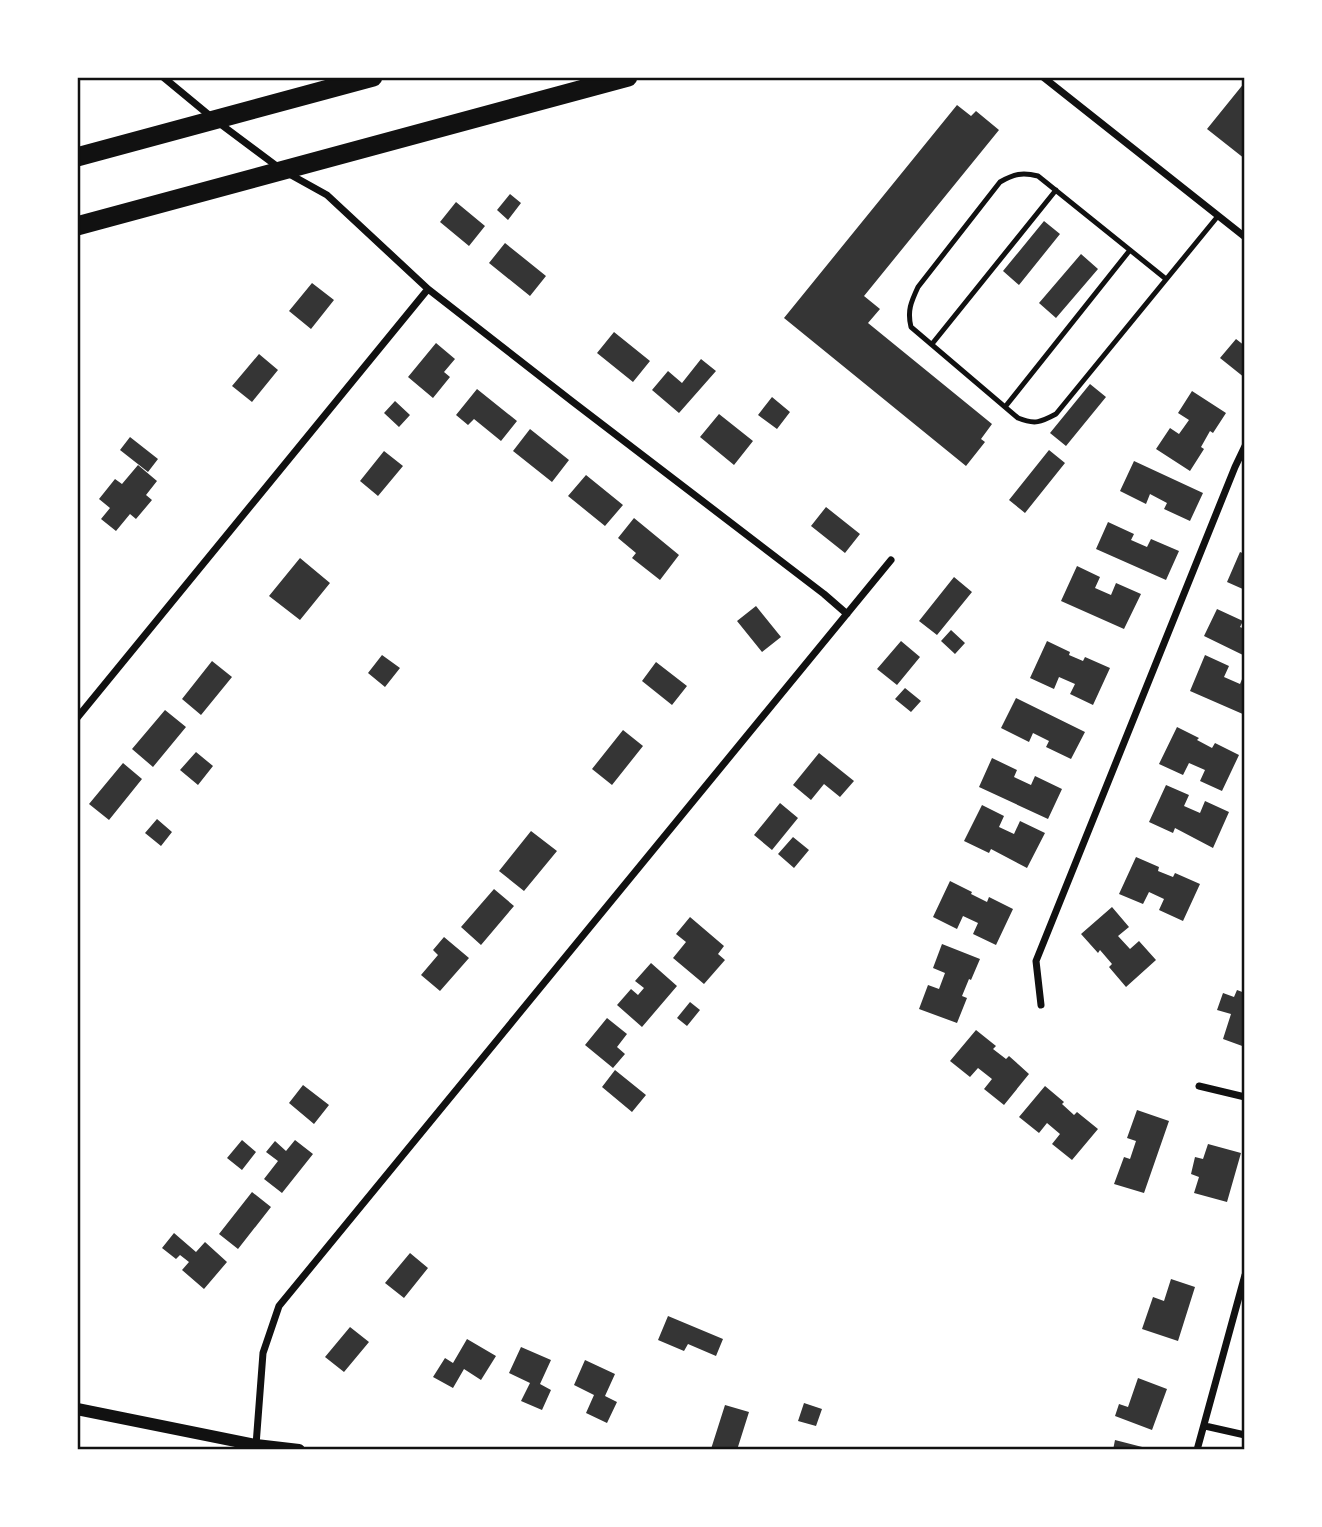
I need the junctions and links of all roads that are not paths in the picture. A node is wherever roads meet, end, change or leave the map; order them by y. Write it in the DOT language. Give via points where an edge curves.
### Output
graph roads {
  1 [pos="163,77"];
  2 [pos="373,77"];
  3 [pos="628,77"];
  4 [pos="1042,77"];
  5 [pos="215,120"];
  6 [pos="77,157"];
  7 [pos="282,170"];
  8 [pos="1056,190"];
  9 [pos="1218,216"];
  10 [pos="77,226"];
  11 [pos="1245,237"];
  12 [pos="1130,250"];
  13 [pos="1166,279"];
  14 [pos="428,289"];
  15 [pos="932,344"];
  16 [pos="1005,407"];
  17 [pos="1245,446"];
  18 [pos="891,561"];
  19 [pos="847,614"];
  20 [pos="77,718"];
  21 [pos="1041,1005"];
  22 [pos="1199,1086"];
  23 [pos="1245,1097"];
  24 [pos="1245,1275"];
  25 [pos="77,1409"];
  26 [pos="1205,1426"];
  27 [pos="1245,1435"];
  28 [pos="256,1445"];
  29 [pos="299,1450"];
  30 [pos="1198,1450"];
  1 -- 5 [label="street"];
  2 -- 5 [label="highway"];
  3 -- 7 [label="highway"];
  4 -- 9 [label="street"];
  5 -- 6 [label="highway"];
  5 -- 7 [label="street"];
  7 -- 10 [label="highway"];
  7 -- 14 [label="street" via="327,195"];
  8 -- 12 [label="lane"];
  8 -- 15 [label="lane"];
  8 -- 15 [label="lane" via="1038,176 1025,173 1000,183 911,301 911,327"];
  9 -- 11 [label="street"];
  9 -- 13 [label="lane"];
  12 -- 13 [label="lane"];
  12 -- 16 [label="lane"];
  13 -- 16 [label="lane" via="1056,414 1029,423"];
  14 -- 19 [label="street"];
  14 -- 20 [label="street"];
  15 -- 16 [label="lane"];
  17 -- 21 [label="street" via="1035,961"];
  18 -- 19 [label="street"];
  19 -- 28 [label="street" via="279,1306 263,1353"];
  22 -- 23 [label="street"];
  24 -- 26 [label="street"];
  25 -- 28 [label="street"];
  26 -- 27 [label="street"];
  26 -- 30 [label="street"];
  28 -- 29 [label="street"];
}
